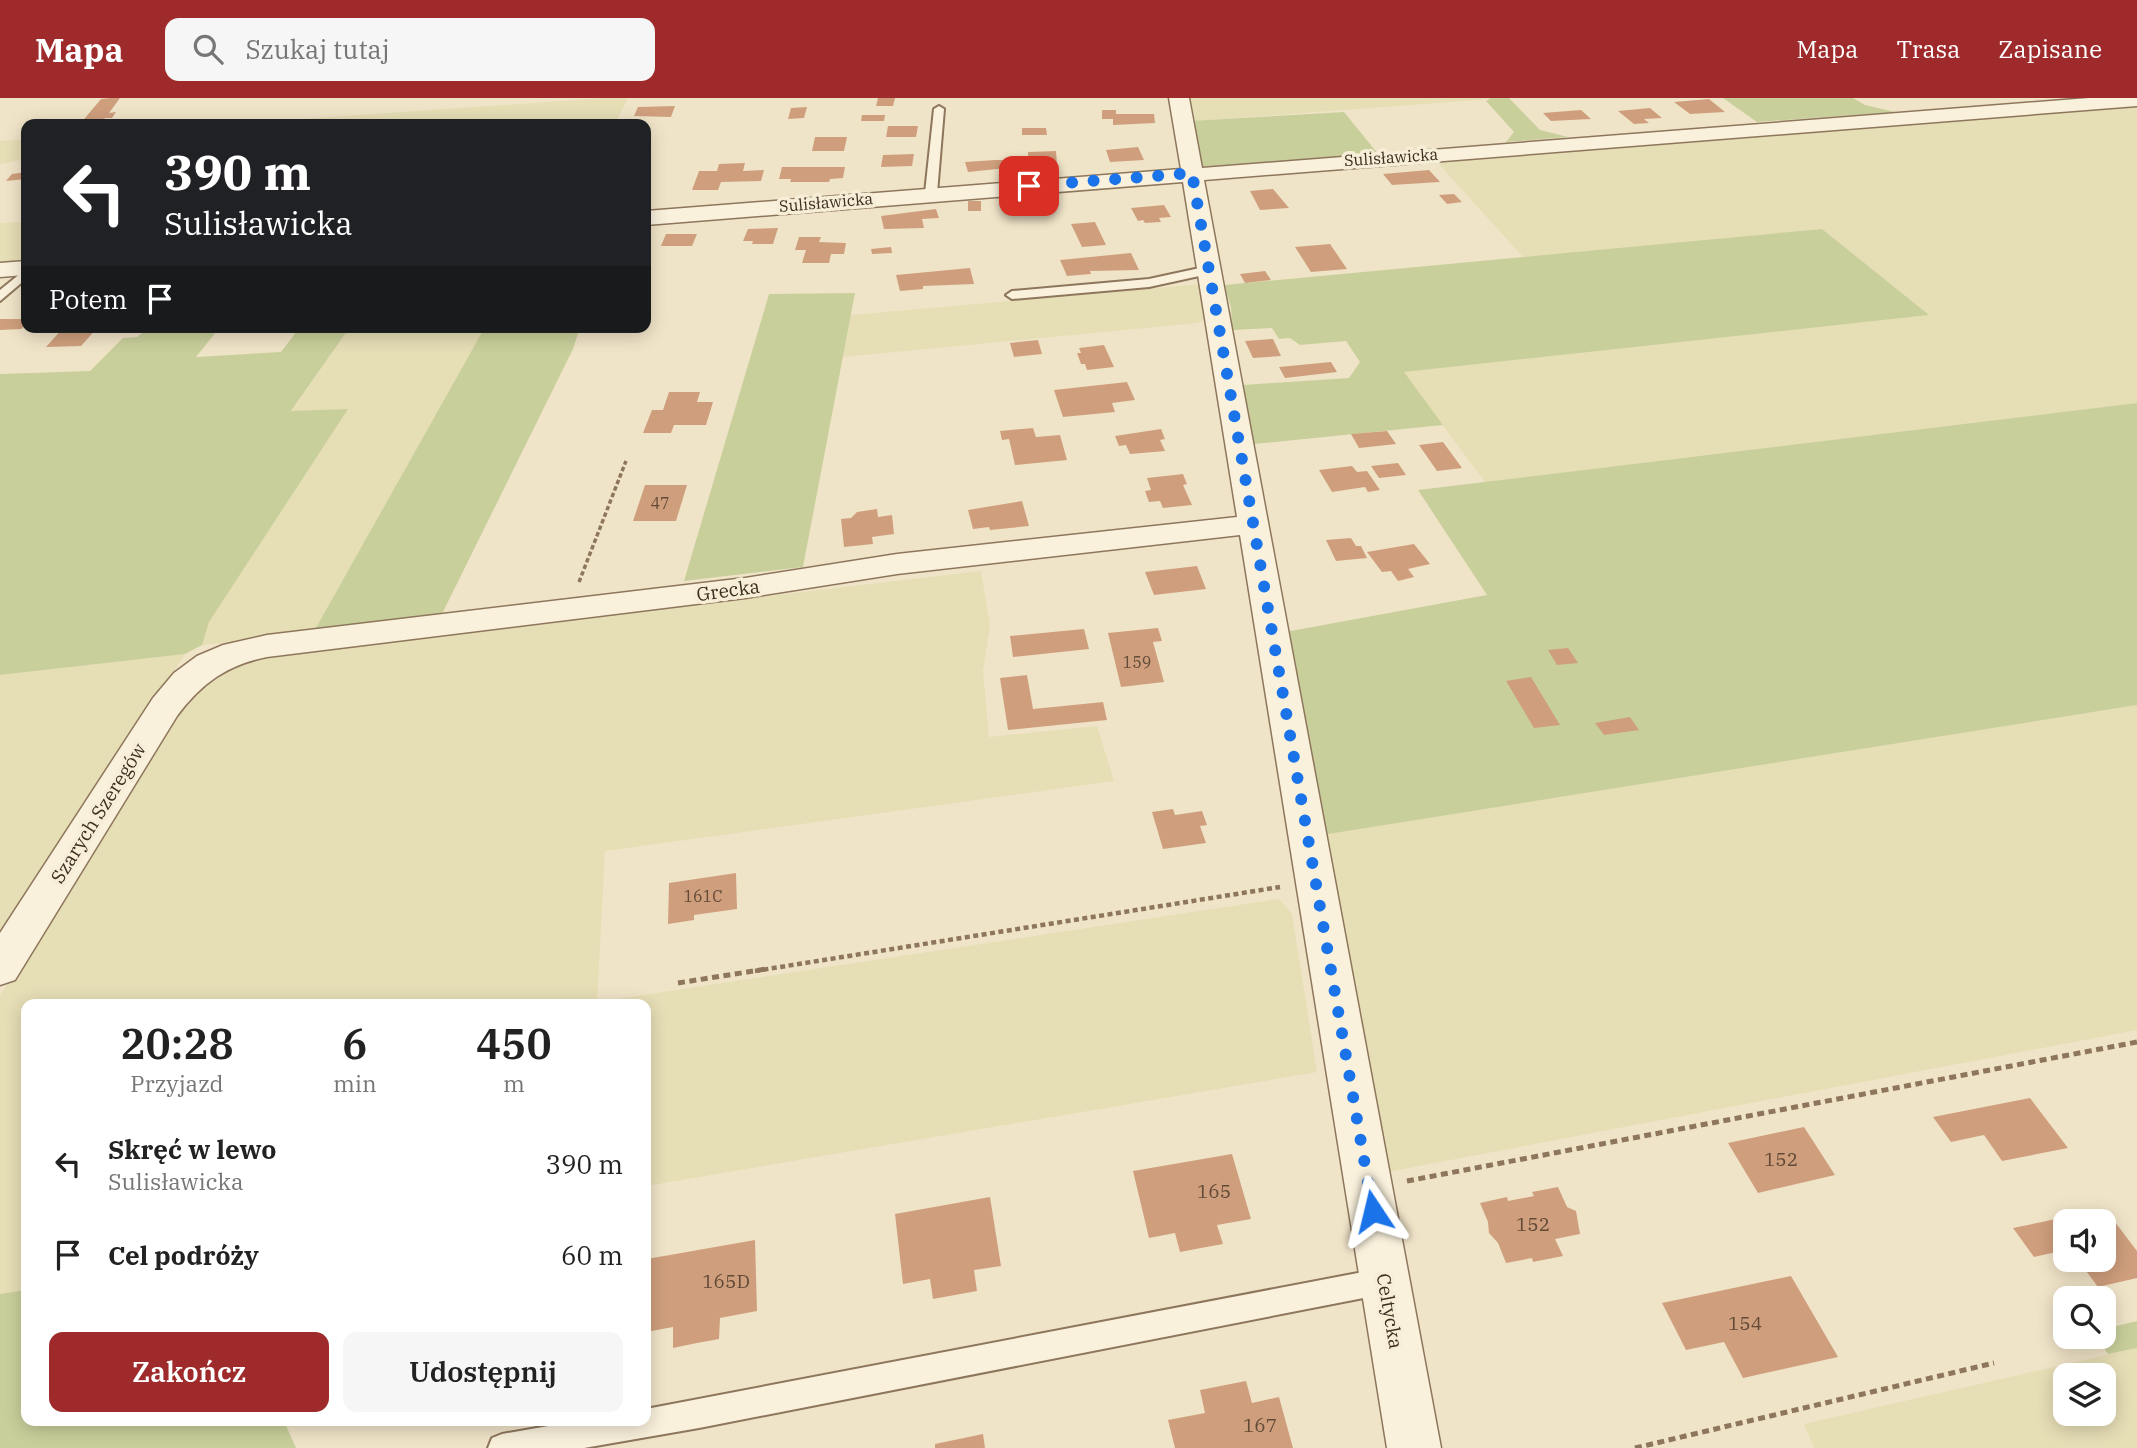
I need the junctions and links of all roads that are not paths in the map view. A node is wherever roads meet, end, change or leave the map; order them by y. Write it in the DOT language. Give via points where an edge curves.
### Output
graph roads {
  1 [pos="1178,98"];
  2 [pos="2137,100"];
  3 [pos="939,109"];
  4 [pos="1192,173"];
  5 [pos="930,193"];
  6 [pos="651,218"];
  7 [pos="0,270"];
  8 [pos="1209,270"];
  9 [pos="21,271"];
  10 [pos="21,276"];
  11 [pos="1012,295"];
  12 [pos="0,297"];
  13 [pos="1254,524"];
  14 [pos="204,665"];
  15 [pos="0,968"];
  16 [pos="1384,1281"];
  17 [pos="651,1422"];
  18 [pos="629,1426"];
  19 [pos="502,1448"];
  20 [pos="1414,1448"];
  1 -- 4 [label="street, Celtycka"];
  2 -- 4 [label="street, Sulisławicka"];
  3 -- 5 [label="lane"];
  4 -- 5 [label="street, Sulisławicka"];
  4 -- 8 [label="street, Celtycka"];
  5 -- 6 [label="street, Sulisławicka"];
  7 -- 9 [label="street"];
  8 -- 11 [label="lane" via="1149,283"];
  8 -- 13 [label="street, Celtycka"];
  10 -- 12 [label="lane"];
  13 -- 14 [label="street, Grecka" via="908,562 745,588 267,646 234,652"];
  13 -- 16 [label="street, Celtycka"];
  14 -- 15 [label="street, Szarych Szeregów" via="165,707"];
  16 -- 17 [label="lane"];
  16 -- 20 [label="street, Celtycka"];
  18 -- 19 [label="lane"];
}
